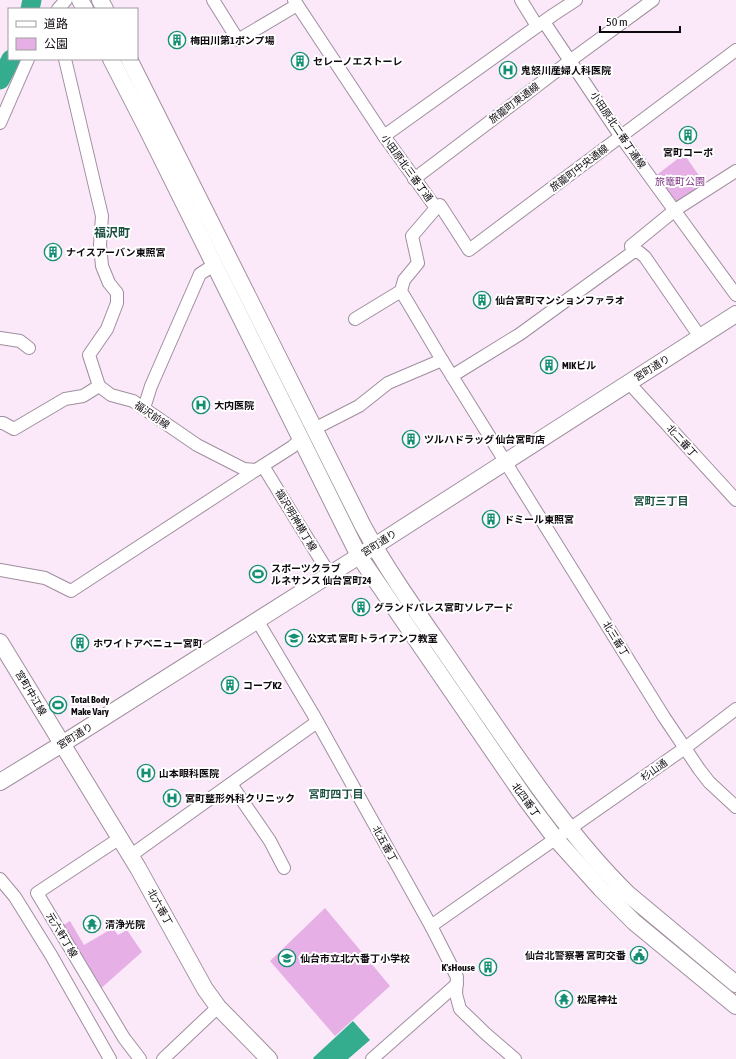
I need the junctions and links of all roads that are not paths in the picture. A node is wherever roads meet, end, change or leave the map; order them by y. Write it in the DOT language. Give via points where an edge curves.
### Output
graph roads {
  1 [pos="66,0"];
  2 [pos="213,0"];
  3 [pos="521,0"];
  4 [pos="576,0"];
  5 [pos="654,0"];
  6 [pos="296,2"];
  7 [pos="59,8"];
  8 [pos="541,24"];
  9 [pos="736,50"];
  10 [pos="28,60"];
  11 [pos="65,60"];
  12 [pos="112,60"];
  13 [pos="130,60"];
  14 [pos="571,60"];
  15 [pos="0,123"];
  16 [pos="384,136"];
  17 [pos="621,137"];
  18 [pos="736,171"];
  19 [pos="414,179"];
  20 [pos="436,208"];
  21 [pos="675,210"];
  22 [pos="633,252"];
  23 [pos="214,265"];
  24 [pos="401,291"];
  25 [pos="736,295"];
  26 [pos="736,314"];
  27 [pos="355,319"];
  28 [pos="700,337"];
  29 [pos="0,338"];
  30 [pos="29,348"];
  31 [pos="442,360"];
  32 [pos="452,376"];
  33 [pos="629,383"];
  34 [pos="99,386"];
  35 [pos="144,408"];
  36 [pos="0,423"];
  37 [pos="314,429"];
  38 [pos="301,440"];
  39 [pos="506,462"];
  40 [pos="260,468"];
  41 [pos="736,500"];
  42 [pos="374,547"];
  43 [pos="359,556"];
  44 [pos="0,570"];
  45 [pos="330,575"];
  46 [pos="257,620"];
  47 [pos="0,642"];
  48 [pos="736,709"];
  49 [pos="317,722"];
  50 [pos="62,744"];
  51 [pos="685,748"];
  52 [pos="0,782"];
  53 [pos="231,784"];
  54 [pos="736,807"];
  55 [pos="570,828"];
  56 [pos="120,838"];
  57 [pos="555,838"];
  58 [pos="130,856"];
  59 [pos="284,868"];
  60 [pos="0,879"];
  61 [pos="431,926"];
  62 [pos="457,984"];
  63 [pos="736,984"];
  64 [pos="736,1006"];
  65 [pos="218,1007"];
  66 [pos="110,1059"];
  67 [pos="140,1059"];
  68 [pos="164,1059"];
  69 [pos="269,1059"];
  70 [pos="372,1059"];
  71 [pos="515,1059"];
  1 -- 7 [label="street"];
  2 -- 6 [label="street" via="238,40"];
  3 -- 8 [label="street, 小田原北二番丁通線"];
  4 -- 8 [label="street"];
  5 -- 14 [label="street, 旅籠町東通線"];
  6 -- 16 [label="street, 小田原北三番丁通"];
  8 -- 14 [label="street, 小田原北二番丁通線"];
  8 -- 16 [label="street"];
  9 -- 17 [label="street, 旅籠町中央通線"];
  10 -- 15 [label="street"];
  11 -- 34 [label="street" via="102,216 102,266 109,283 117,293 117,303 106,330 89,354"];
  12 -- 23 [label="street, 北四番丁"];
  13 -- 37 [label="street, 北四番丁"];
  14 -- 17 [label="street, 小田原北二番丁通線"];
  14 -- 19 [label="street, 旅籠町東通線"];
  16 -- 19 [label="street, 小田原北三番丁通"];
  17 -- 20 [label="street, 旅籠町中央通線" via="469,250 440,205"];
  17 -- 21 [label="street, 小田原北二番丁通線"];
  18 -- 21 [label="street"];
  19 -- 20 [label="street, 小田原北三番丁通"];
  20 -- 24 [label="street, 小田原北三番丁通" via="412,236 418,263 404,280"];
  21 -- 22 [label="street" via="631,246"];
  21 -- 25 [label="street, 小田原北二番丁通線"];
  22 -- 28 [label="street" via="639,252 645,257"];
  22 -- 32 [label="street" via="520,334"];
  23 -- 35 [label="street" via="200,274"];
  23 -- 38 [label="street, 北四番丁"];
  24 -- 27 [label="street"];
  24 -- 31 [label="street"];
  26 -- 28 [label="street, 宮町通り"];
  28 -- 33 [label="street, 宮町通り"];
  29 -- 30 [label="street" via="20,341"];
  31 -- 32 [label="street"];
  31 -- 37 [label="street" via="388,383 359,406"];
  32 -- 39 [label="street"];
  33 -- 39 [label="street, 宮町通り"];
  33 -- 41 [label="street, 北二番丁"];
  34 -- 35 [label="street, 福沢前線"];
  34 -- 36 [label="street" via="83,396 65,399 14,429"];
  35 -- 40 [label="street, 福沢前線" via="197,445 244,469"];
  37 -- 42 [label="street, 北四番丁"];
  38 -- 40 [label="street"];
  38 -- 43 [label="street, 北四番丁"];
  39 -- 42 [label="street, 宮町通り"];
  39 -- 51 [label="street, 北三番丁"];
  40 -- 44 [label="street" via="71,591 45,578"];
  40 -- 45 [label="street, 福沢明神横丁線"];
  42 -- 43 [label="street, 宮町通り"];
  42 -- 55 [label="street, 北四番丁" via="514,753"];
  43 -- 45 [label="street, 宮町通り"];
  43 -- 57 [label="street, 北四番丁"];
  45 -- 46 [label="street, 宮町通り"];
  46 -- 49 [label="street, 北五番丁"];
  46 -- 50 [label="street, 宮町通り"];
  47 -- 50 [label="street, 宮町中江線"];
  48 -- 51 [label="street, 杉山通"];
  49 -- 53 [label="street"];
  49 -- 61 [label="street, 北五番丁"];
  50 -- 52 [label="street, 宮町通り"];
  50 -- 56 [label="street, 北六番丁"];
  51 -- 54 [label="street, 北三番丁" via="709,782"];
  51 -- 55 [label="street, 杉山通"];
  53 -- 58 [label="street"];
  53 -- 59 [label="street" via="270,841"];
  55 -- 57 [label="street, 杉山通"];
  55 -- 63 [label="street, 北四番丁" via="628,894"];
  56 -- 58 [label="street, 北六番丁"];
  56 -- 67 [label="street, 元六軒丁線" via="37,893 124,1038"];
  57 -- 61 [label="street, 杉山通"];
  57 -- 64 [label="street, 北四番丁" via="634,922"];
  58 -- 65 [label="street, 北六番丁" via="205,990"];
  60 -- 66 [label="street" via="15,897"];
  61 -- 62 [label="street, 北五番丁" via="457,977"];
  62 -- 70 [label="street"];
  62 -- 71 [label="street, 北五番丁" via="456,994 460,1009"];
  65 -- 68 [label="street"];
  65 -- 69 [label="street, 北六番丁"];
}
